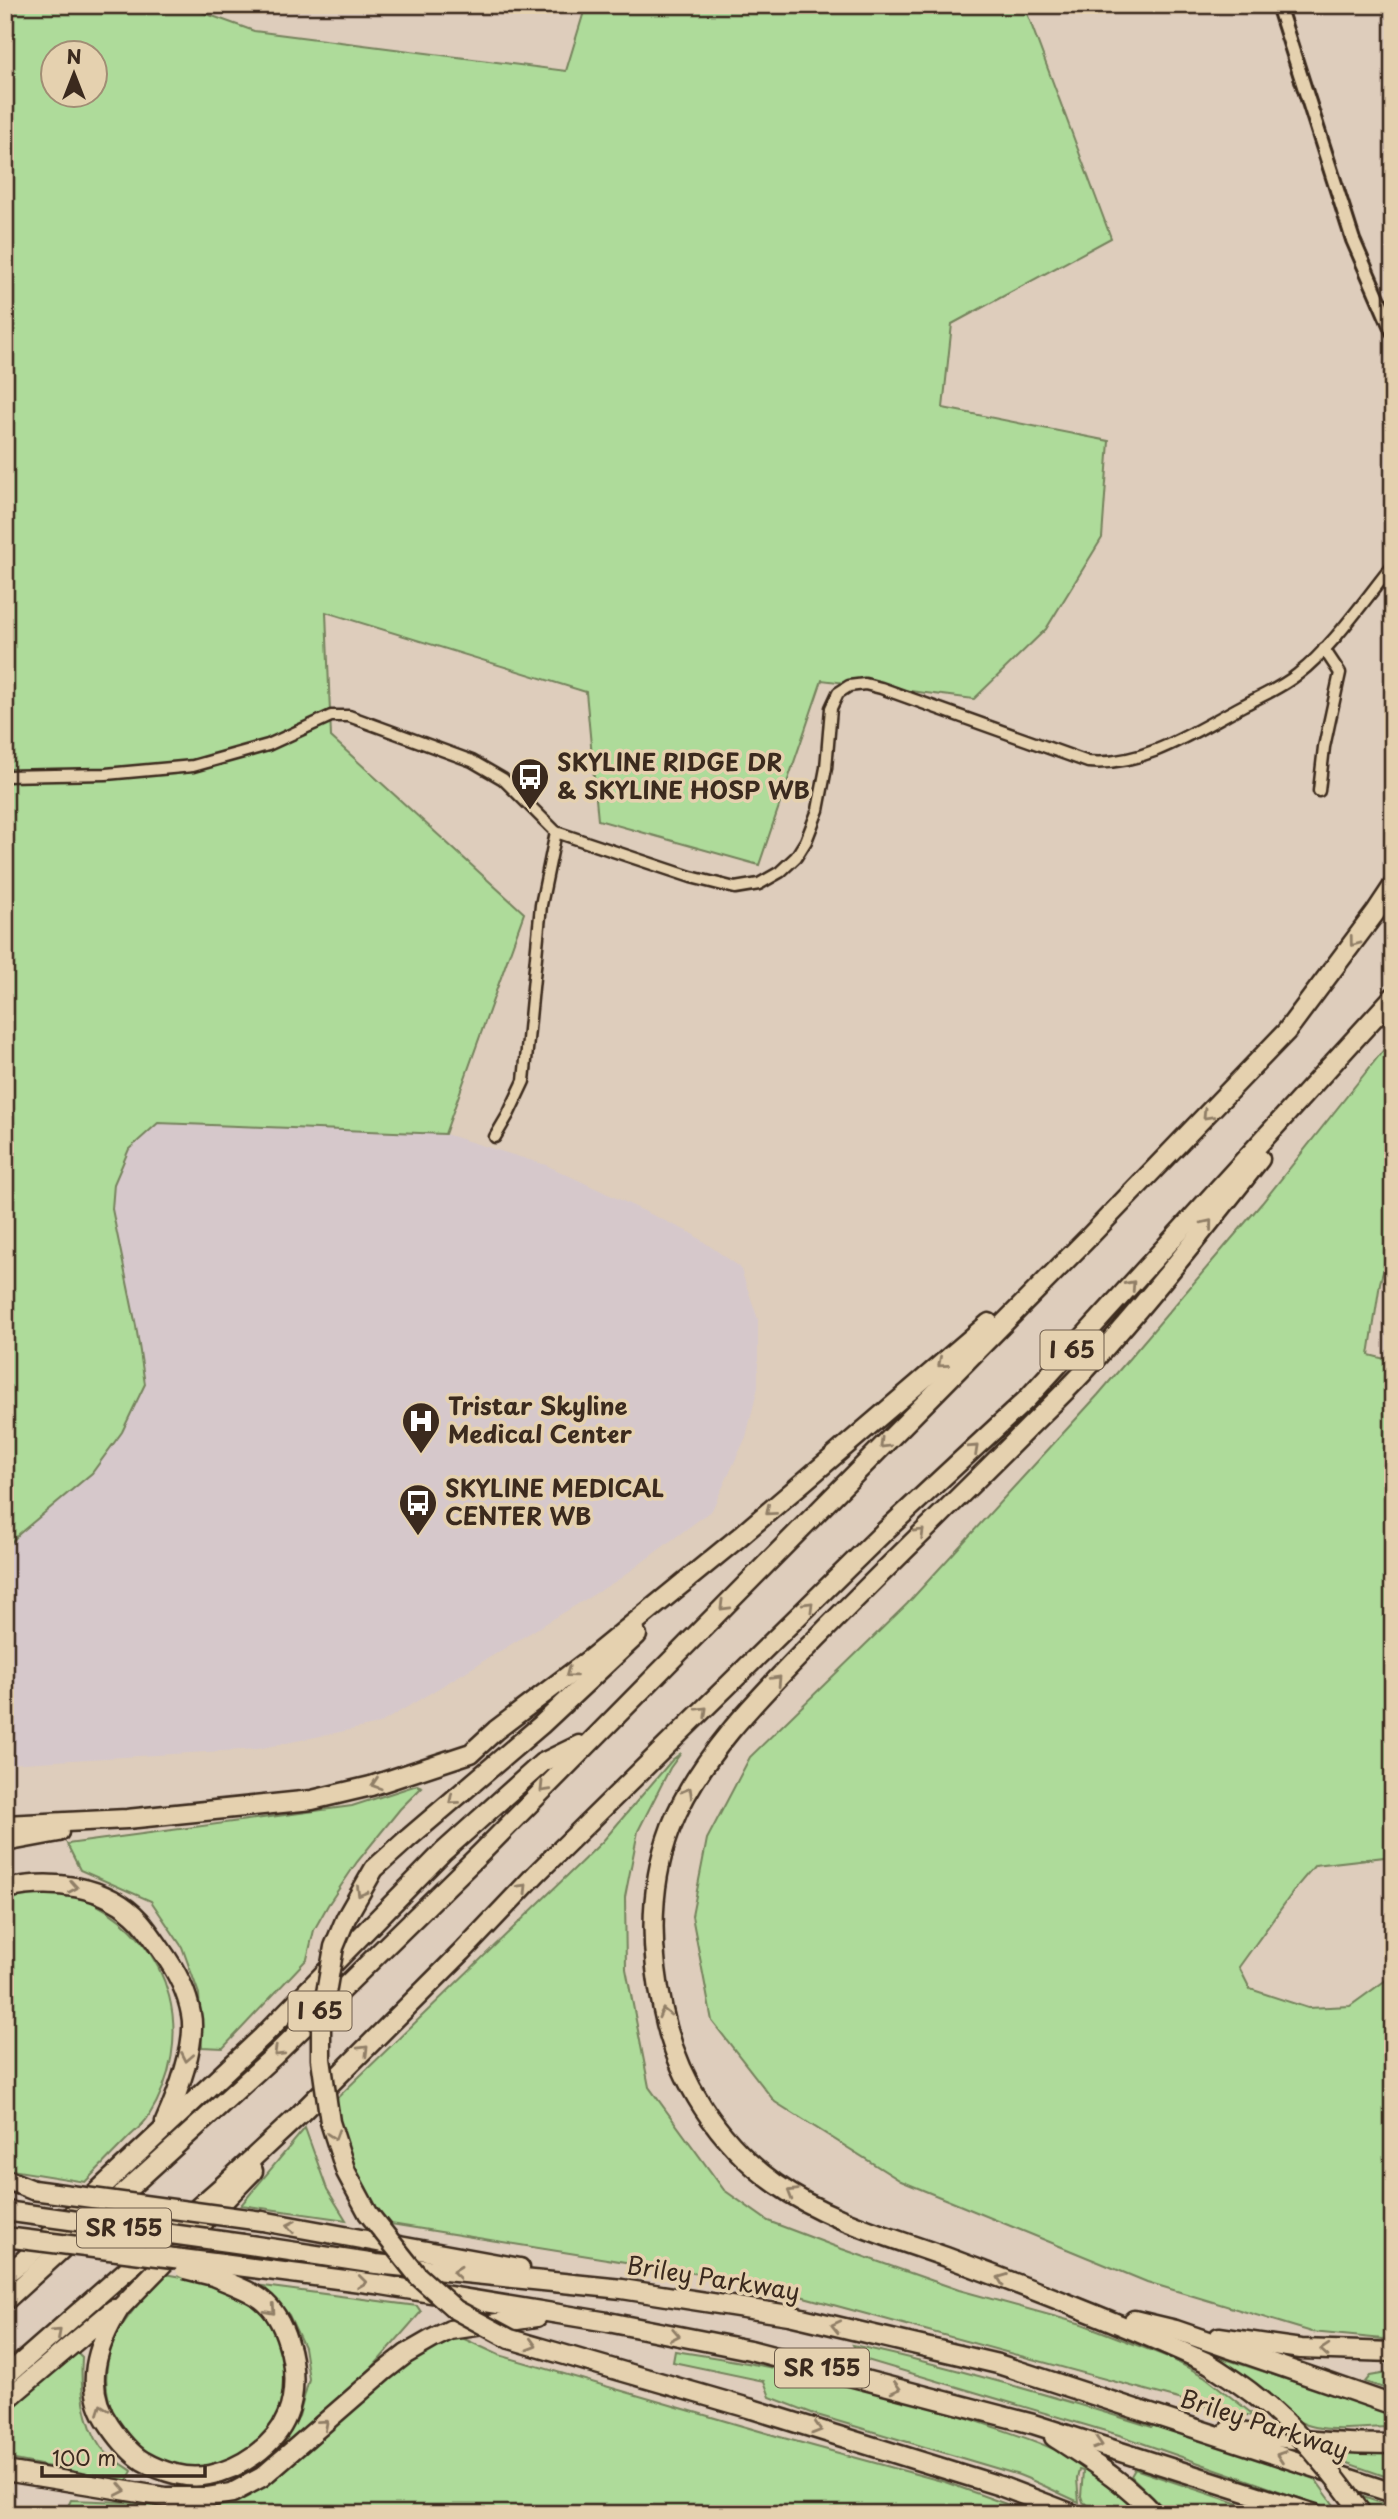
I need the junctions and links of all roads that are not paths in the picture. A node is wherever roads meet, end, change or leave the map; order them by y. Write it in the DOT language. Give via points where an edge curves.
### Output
graph roads {
  1 [pos="1278,5"];
  2 [pos="1393,332"];
  3 [pos="1393,565"];
  4 [pos="1324,649"];
  5 [pos="5,776"];
  6 [pos="1319,790"];
  7 [pos="556,832"];
  8 [pos="1393,886"];
  9 [pos="1393,997"];
  10 [pos="1366,1028"];
  11 [pos="495,1137"];
  12 [pos="1087,1239"];
  13 [pos="738,1538"];
  14 [pos="591,1739"];
  15 [pos="127,1819"];
  16 [pos="5,1825"];
  17 [pos="5,1842"];
  18 [pos="5,1889"];
  19 [pos="298,2116"];
  20 [pos="135,2155"];
  21 [pos="5,2179"];
  22 [pos="5,2187"];
  23 [pos="33,2190"];
  24 [pos="5,2211"];
  25 [pos="5,2237"];
  26 [pos="217,2270"];
  27 [pos="5,2275"];
  28 [pos="148,2278"];
  29 [pos="622,2289"];
  30 [pos="5,2301"];
  31 [pos="1066,2304"];
  32 [pos="607,2322"];
  33 [pos="1176,2330"];
  34 [pos="1393,2352"];
  35 [pos="998,2364"];
  36 [pos="5,2377"];
  37 [pos="5,2401"];
  38 [pos="1393,2405"];
  39 [pos="1033,2424"];
  40 [pos="1393,2444"];
  41 [pos="5,2471"];
  42 [pos="1393,2493"];
  43 [pos="1073,2514"];
  44 [pos="1154,2514"];
  45 [pos="1315,2514"];
  46 [pos="1362,2514"];
  1 -- 2 [label="main road" via="1353,240"];
  3 -- 4 [label="street"];
  4 -- 6 [label="street" via="1340,673"];
  4 -- 7 [label="street" via="1283,684 1149,753 1108,764 1088,762 881,688 849,686 838,693 831,708 826,768 806,841 796,858 759,884 735,888 691,877"];
  5 -- 7 [label="street" via="193,766 268,745 331,716 349,716 472,761 503,779"];
  7 -- 11 [label="street" via="541,905 524,1081"];
  8 -- 12 [label="highway, I 65, one-way" via="1286,1032"];
  9 -- 10 [label="highway, I 65"];
  19 -- 10 [label="highway, I 65, one-way" via="537,1873 885,1531 1026,1400"];
  31 -- 10 [label="highway, one-way" via="844,2220 777,2185 745,2159 694,2095 665,2022 654,1949 653,1910 660,1865 670,1830 699,1774 775,1682 1095,1360"];
  12 -- 13 [label="highway, one-way"];
  12 -- 14 [label="highway, I 65, one-way"];
  13 -- 15 [label="highway, one-way" via="471,1753 312,1800"];
  13 -- 43 [label="highway, one-way, bridge" via="541,1725 374,1869 334,1947 321,2022 330,2122 346,2172 368,2213 418,2276 456,2310 510,2339 1000,2486"];
  14 -- 20 [label="highway" via="542,1763 443,1852 262,2037"];
  14 -- 30 [label="highway, I 65, one-way" via="274,2056"];
  15 -- 16 [label="highway"];
  15 -- 17 [label="highway"];
  18 -- 20 [label="highway, one-way" via="50,1884 100,1894 139,1919 183,1988 192,2016 184,2071 164,2123"];
  19 -- 28 [label="highway" via="241,2186"];
  36 -- 19 [label="highway, I 65, one-way"];
  20 -- 27 [label="highway"];
  21 -- 23 [label="highway"];
  22 -- 23 [label="highway"];
  29 -- 23 [label="highway, one-way, bridge" via="598,2279 262,2221"];
  29 -- 24 [label="highway, Briley Parkway / SR 155, one-way, bridge" via="376,2264"];
  25 -- 26 [label="highway, SR 155, bridge"];
  26 -- 28 [label="highway, one-way" via="261,2298 281,2321 292,2356 293,2381 288,2415 278,2434 237,2466 208,2476 173,2474 141,2460 104,2417 96,2390 95,2361 120,2308"];
  26 -- 32 [label="highway, SR 155, one-way" via="376,2284"];
  28 -- 37 [label="highway"];
  35 -- 29 [label="highway, Briley Parkway / SR 155, one-way" via="789,2315"];
  31 -- 33 [label="highway"];
  31 -- 46 [label="highway, bridge" via="1208,2363 1254,2394 1322,2461"];
  32 -- 39 [label="highway, SR 155, one-way" via="750,2350"];
  41 -- 32 [label="highway, one-way" via="165,2497 232,2493 262,2477 407,2354 450,2330 530,2316"];
  34 -- 33 [label="highway, one-way" via="1301,2349"];
  33 -- 38 [label="highway"];
  35 -- 40 [label="highway" via="1082,2382 1218,2427 1287,2440"];
  42 -- 35 [label="highway, Briley Parkway / SR 155, one-way"];
  39 -- 44 [label="highway" via="1101,2467"];
  39 -- 45 [label="highway, SR 155, one-way"];
}
